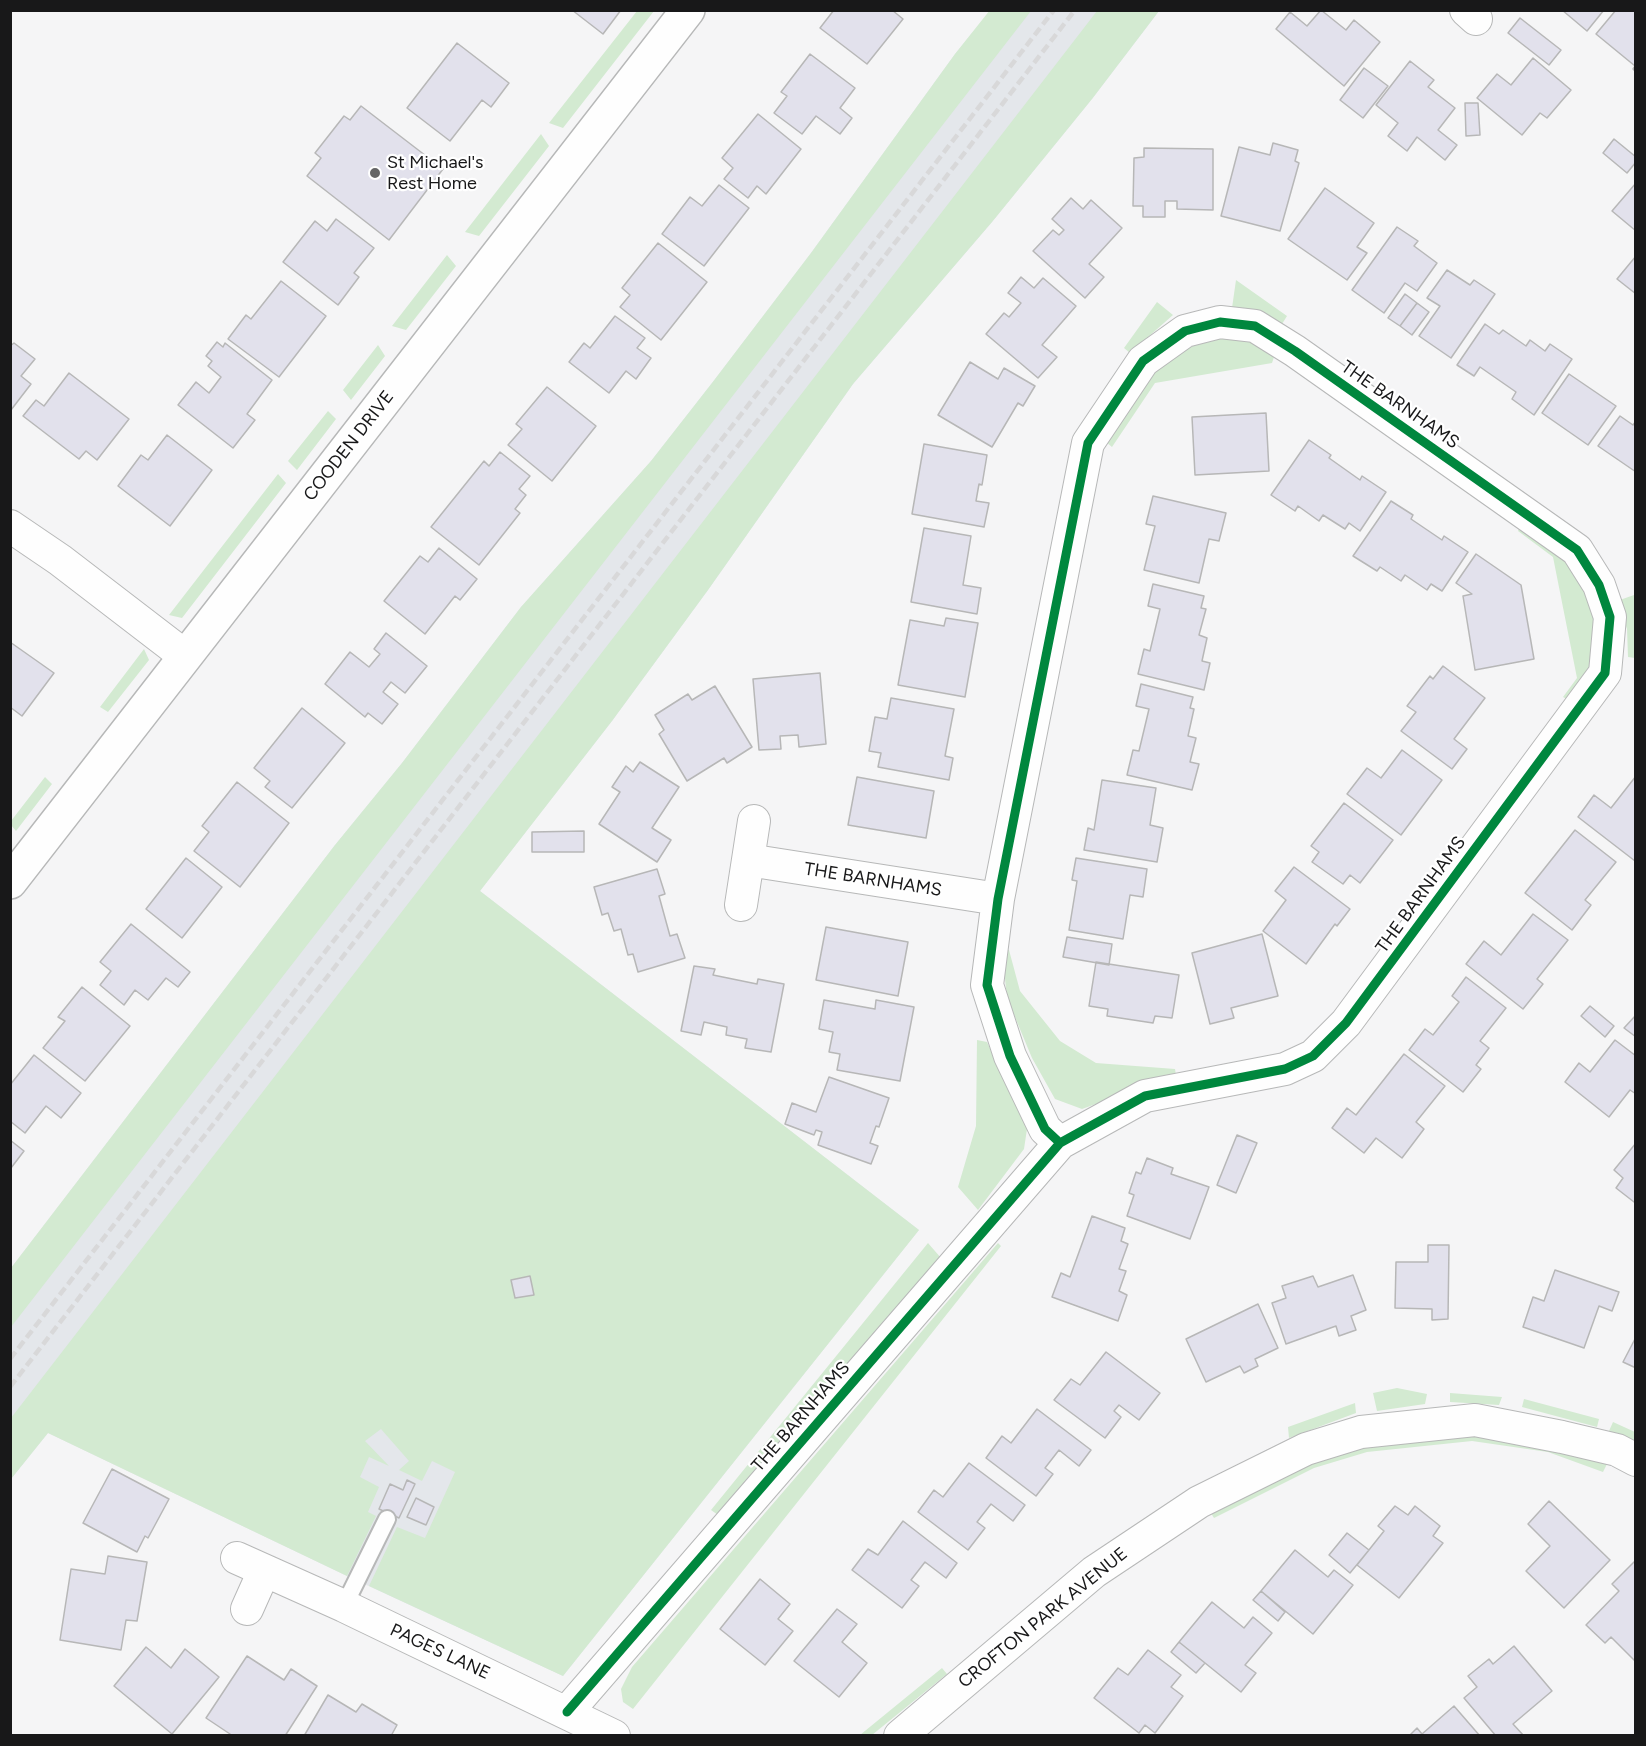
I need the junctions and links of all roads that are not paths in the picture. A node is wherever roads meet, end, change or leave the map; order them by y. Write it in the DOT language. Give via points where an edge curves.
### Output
graph roads {
  1 [pos="688,10"];
  2 [pos="10,526"];
  3 [pos="185,656"];
  4 [pos="754,821"];
  5 [pos="748,860"];
  6 [pos="10,882"];
  7 [pos="998,899"];
  8 [pos="741,906"];
  9 [pos="1060,1143"];
  10 [pos="1635,1460"];
  11 [pos="387,1519"];
  12 [pos="344,1606"];
  13 [pos="247,1608"];
  14 [pos="567,1712"];
  15 [pos="614,1736"];
  16 [pos="900,1736"];
  1 -- 3 [label="main road, COODEN DRIVE"];
  2 -- 3 [label="street"];
  3 -- 6 [label="main road, COODEN DRIVE"];
  4 -- 5 [label="street"];
  5 -- 7 [label="street, THE BARNHAMS"];
  5 -- 8 [label="street"];
  7 -- 9 [label="street, THE BARNHAMS" via="987,986 1010,1056 1045,1129"];
  7 -- 9 [label="street, THE BARNHAMS" via="1088,443 1143,362 1185,331 1220,322 1255,326 1577,550 1599,585 1610,617 1605,673 1346,1023 1314,1056 1285,1069 1144,1096"];
  9 -- 14 [label="street, THE BARNHAMS"];
  10 -- 16 [label="street, CROFTON PARK AVENUE" via="1617,1450 1475,1420 1361,1432 1306,1449 1198,1502 1094,1572"];
  11 -- 12 [label="lane"];
  12 -- 13 [label="street, PAGES LANE" via="251,1564"];
  12 -- 14 [label="street, PAGES LANE"];
  14 -- 15 [label="street, PAGES LANE"];
}
